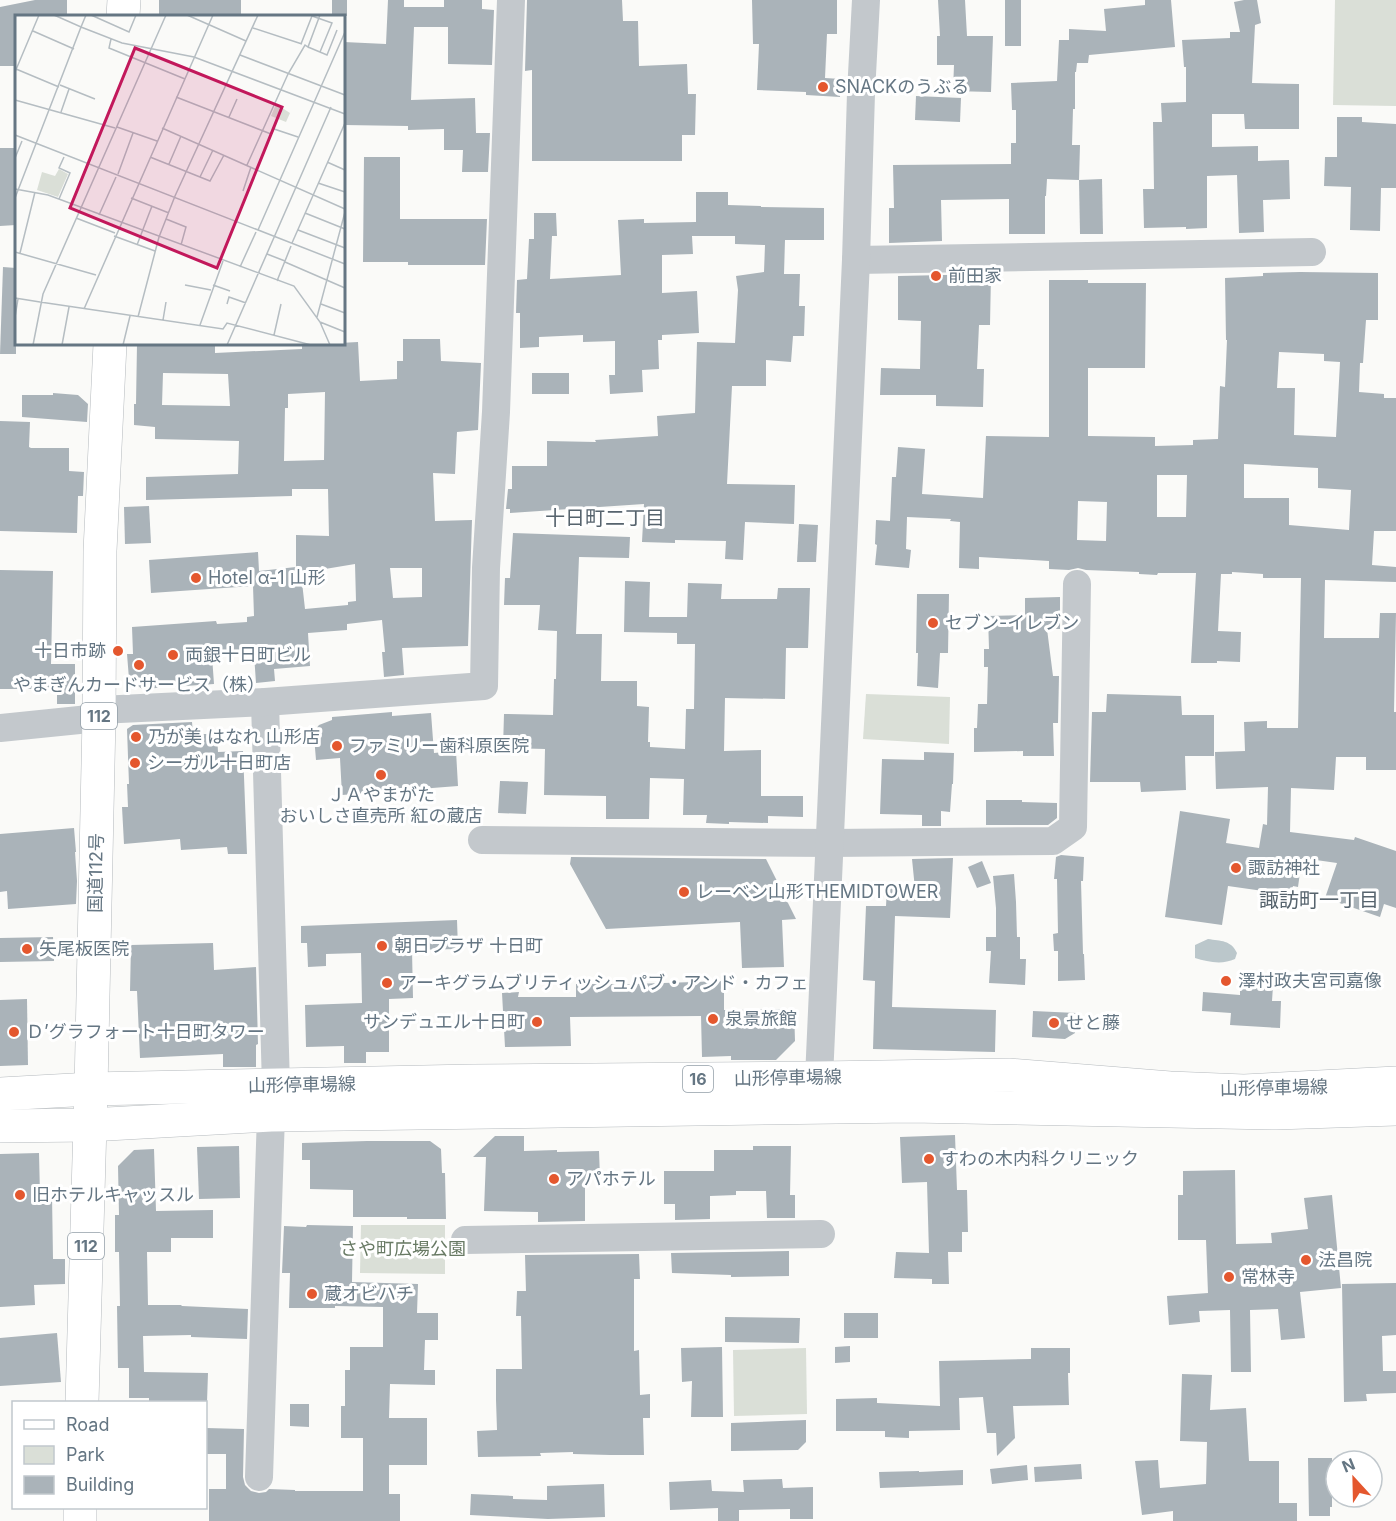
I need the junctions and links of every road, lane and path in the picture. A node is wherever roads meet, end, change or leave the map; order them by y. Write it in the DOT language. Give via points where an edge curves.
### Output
graph roads {
  1 [pos="124,0"];
  2 [pos="511,0"];
  3 [pos="866,0"];
  4 [pos="123,15"];
  5 [pos="1312,252"];
  6 [pos="856,260"];
  7 [pos="111,345"];
  8 [pos="1077,584"];
  9 [pos="265,702"];
  10 [pos="99,714"];
  11 [pos="0,728"];
  12 [pos="482,840"];
  13 [pos="830,843"];
  14 [pos="819,1078"];
  15 [pos="1396,1083"];
  16 [pos="91,1089"];
  17 [pos="0,1094"];
  18 [pos="273,1101"];
  19 [pos="1396,1109"];
  20 [pos="89,1125"];
  21 [pos="0,1126"];
  22 [pos="821,1234"];
  23 [pos="465,1240"];
  24 [pos="82,1401"];
  25 [pos="260,1478"];
  1 -- 4 [label="main road"];
  2 -- 9 [label="street" via="484,687"];
  3 -- 6 [label="street"];
  5 -- 6 [label="street"];
  6 -- 13 [label="street"];
  7 -- 10 [label="main road, 国道112号 / 112" via="100,551"];
  8 -- 13 [label="street" via="1073,827 1053,841"];
  9 -- 10 [label="street"];
  9 -- 18 [label="street"];
  10 -- 11 [label="street"];
  10 -- 16 [label="main road, 国道112号 / 112"];
  12 -- 13 [label="street"];
  13 -- 14 [label="street"];
  14 -- 15 [label="main road, 山形停車場線 / 16" via="1009,1075 1244,1091"];
  14 -- 18 [label="main road, 山形停車場線 / 16" via="472,1081"];
  16 -- 17 [label="main road, 山形停車場線 / 16"];
  16 -- 18 [label="main road, 山形停車場線 / 16"];
  16 -- 20 [label="main road, 国道112号 / 112"];
  18 -- 19 [label="main road, 山形停車場線 / 16" via="1276,1113"];
  18 -- 20 [label="main road, 山形停車場線 / 16"];
  18 -- 25 [label="street"];
  20 -- 21 [label="main road, 山形停車場線 / 16"];
  20 -- 24 [label="main road, 国道112号 / 112"];
  22 -- 23 [label="street"];
}
